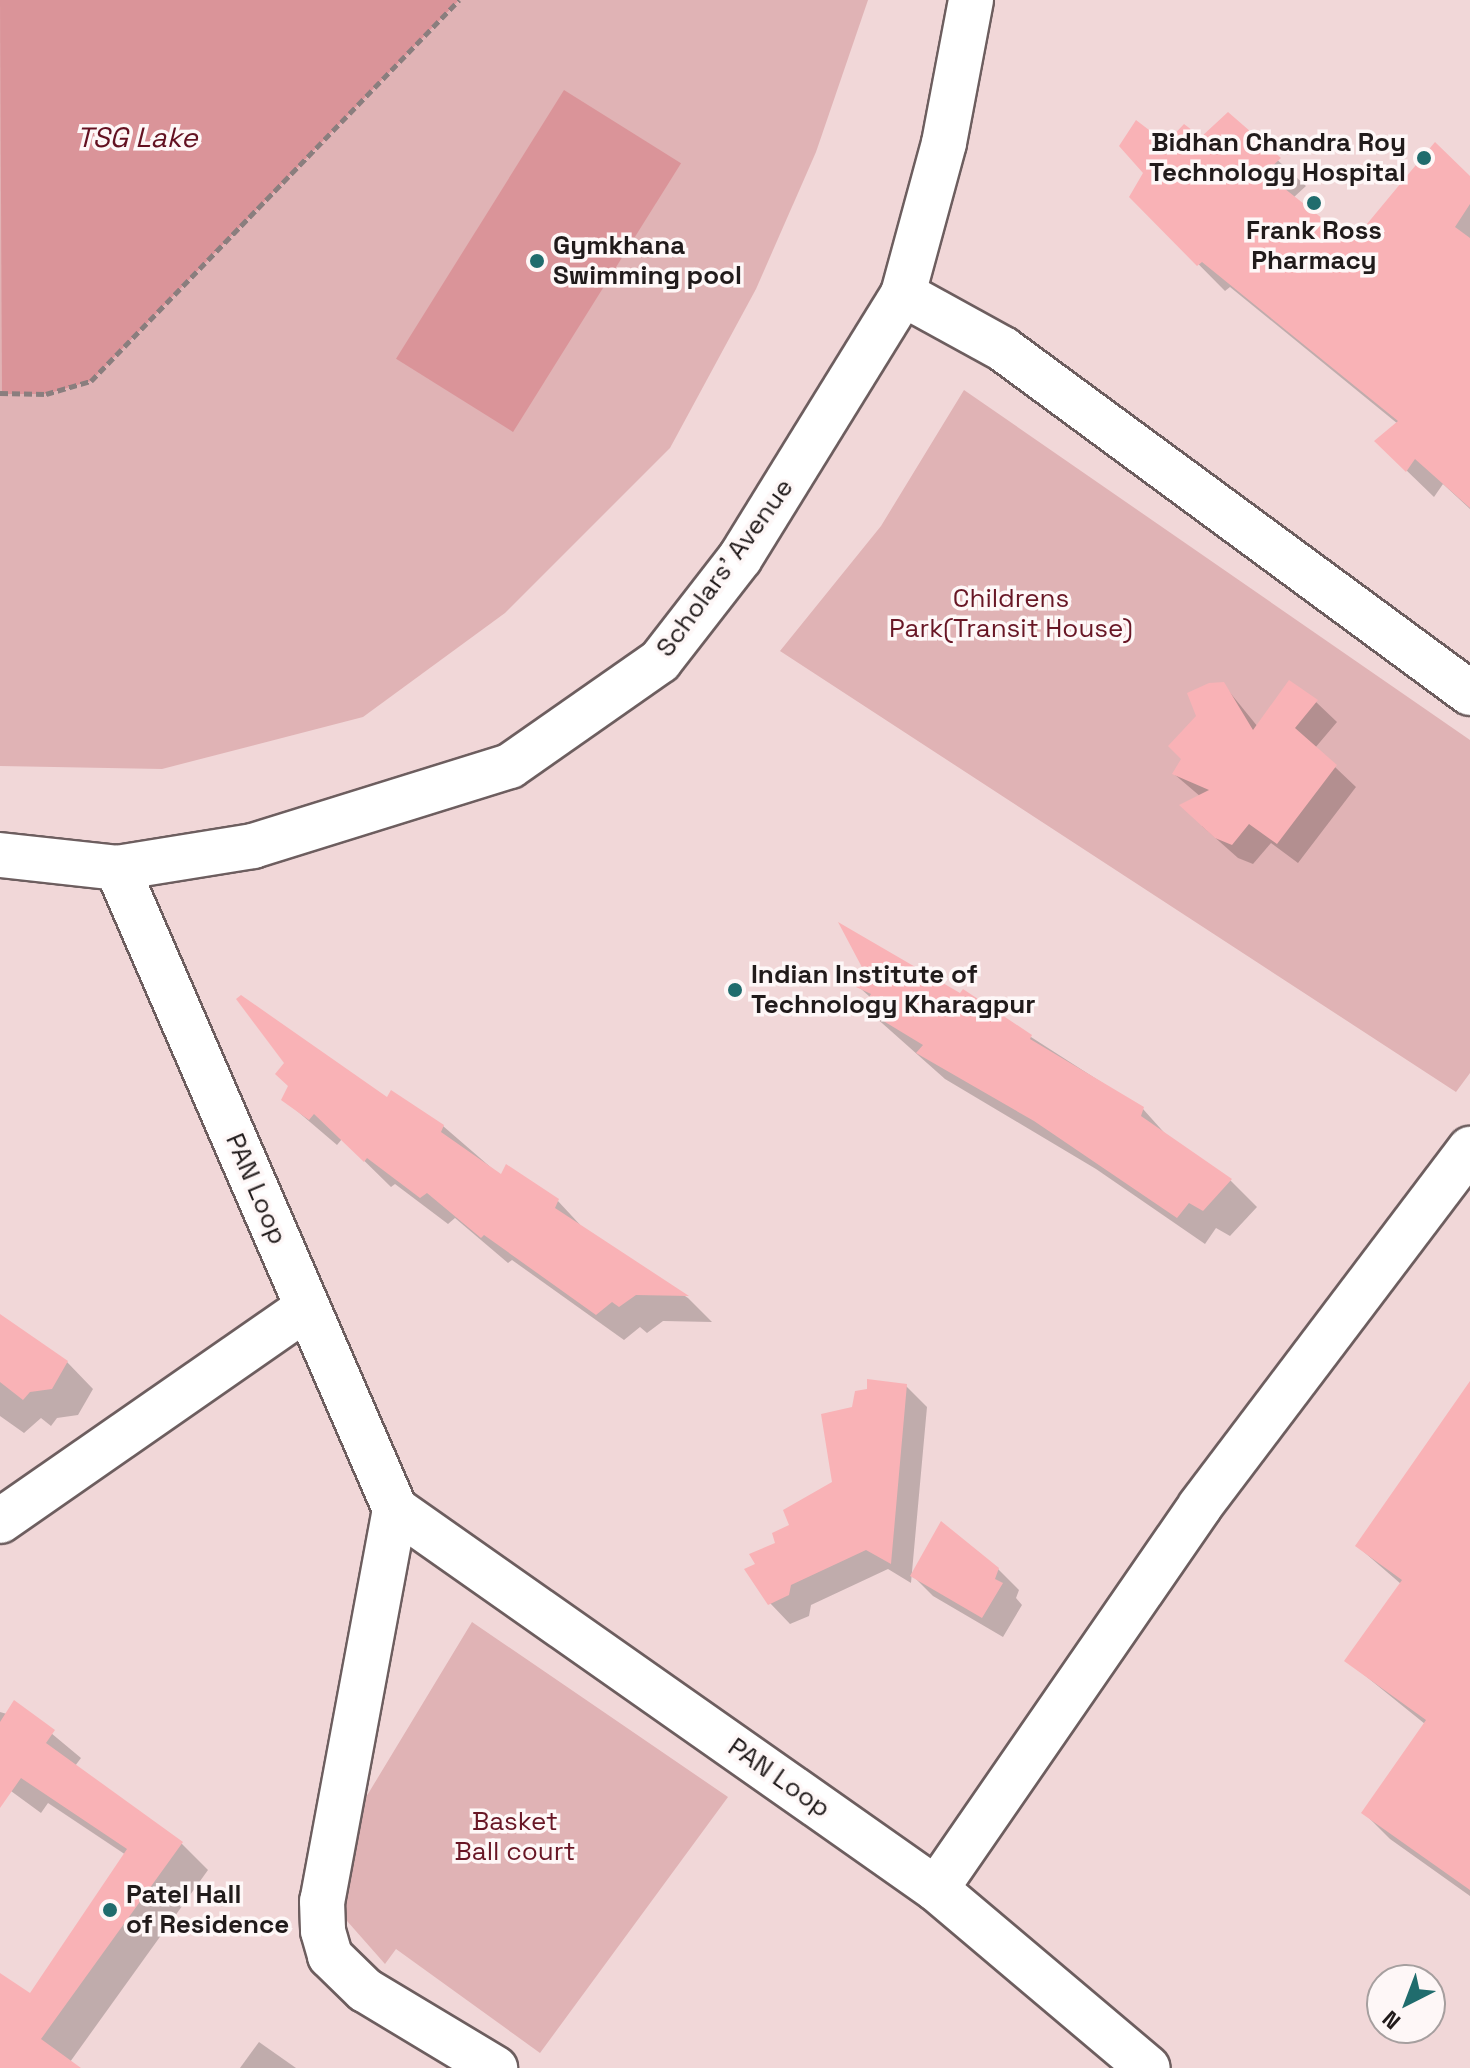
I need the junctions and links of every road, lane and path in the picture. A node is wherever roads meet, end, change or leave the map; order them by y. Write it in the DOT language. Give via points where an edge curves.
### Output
graph roads {
  1 [pos="459,0"];
  2 [pos="971,0"];
  3 [pos="903,294"];
  4 [pos="0,393"];
  5 [pos="1470,693"];
  6 [pos="0,855"];
  7 [pos="117,868"];
  8 [pos="1470,1149"];
  9 [pos="307,1308"];
  10 [pos="395,1509"];
  11 [pos="0,1521"];
  12 [pos="936,1889"];
  13 [pos="495,2068"];
  14 [pos="1148,2068"];
  1 -- 4 [label="path" via="91,381 46,394"];
  2 -- 3 [label="street, Scholars' Avenue" via="944,143"];
  3 -- 5 [label="street" via="1003,349"];
  3 -- 7 [label="street, Scholars' Avenue" via="740,558 660,661 510,766 253,846"];
  6 -- 7 [label="street, Scholars' Avenue"];
  7 -- 9 [label="street, PAN Loop"];
  8 -- 12 [label="street" via="1200,1506"];
  9 -- 10 [label="street, PAN Loop"];
  9 -- 11 [label="street"];
  10 -- 12 [label="street, PAN Loop"];
  10 -- 13 [label="street" via="322,1901 323,1931 330,1956 365,1990"];
  12 -- 14 [label="street, PAN Loop"];
}
